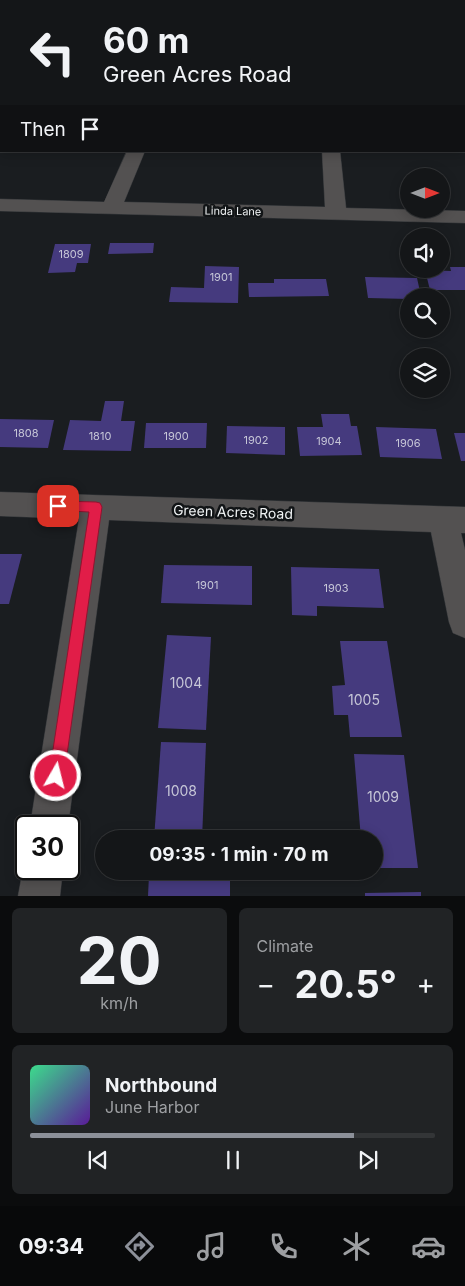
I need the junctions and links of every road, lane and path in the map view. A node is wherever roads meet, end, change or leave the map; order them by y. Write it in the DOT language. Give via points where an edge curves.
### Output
graph roads {
  1 [pos="136,152"];
  2 [pos="331,152"];
  3 [pos="0,205"];
  4 [pos="112,208"];
  5 [pos="336,214"];
  6 [pos="465,217"];
  7 [pos="0,504"];
  8 [pos="96,507"];
  9 [pos="454,519"];
  10 [pos="465,622"];
  11 [pos="51,815"];
  12 [pos="41,880"];
  13 [pos="39,896"];
  1 -- 4 [label="street"];
  2 -- 5 [label="street"];
  3 -- 4 [label="street, Linda Lane"];
  4 -- 5 [label="street, Linda Lane"];
  5 -- 6 [label="street, Linda Lane"];
  7 -- 8 [label="street, Green Acres Road"];
  8 -- 9 [label="street, Green Acres Road"];
  8 -- 11 [label="street"];
  9 -- 10 [label="street"];
  12 -- 13 [label="street"];
}
